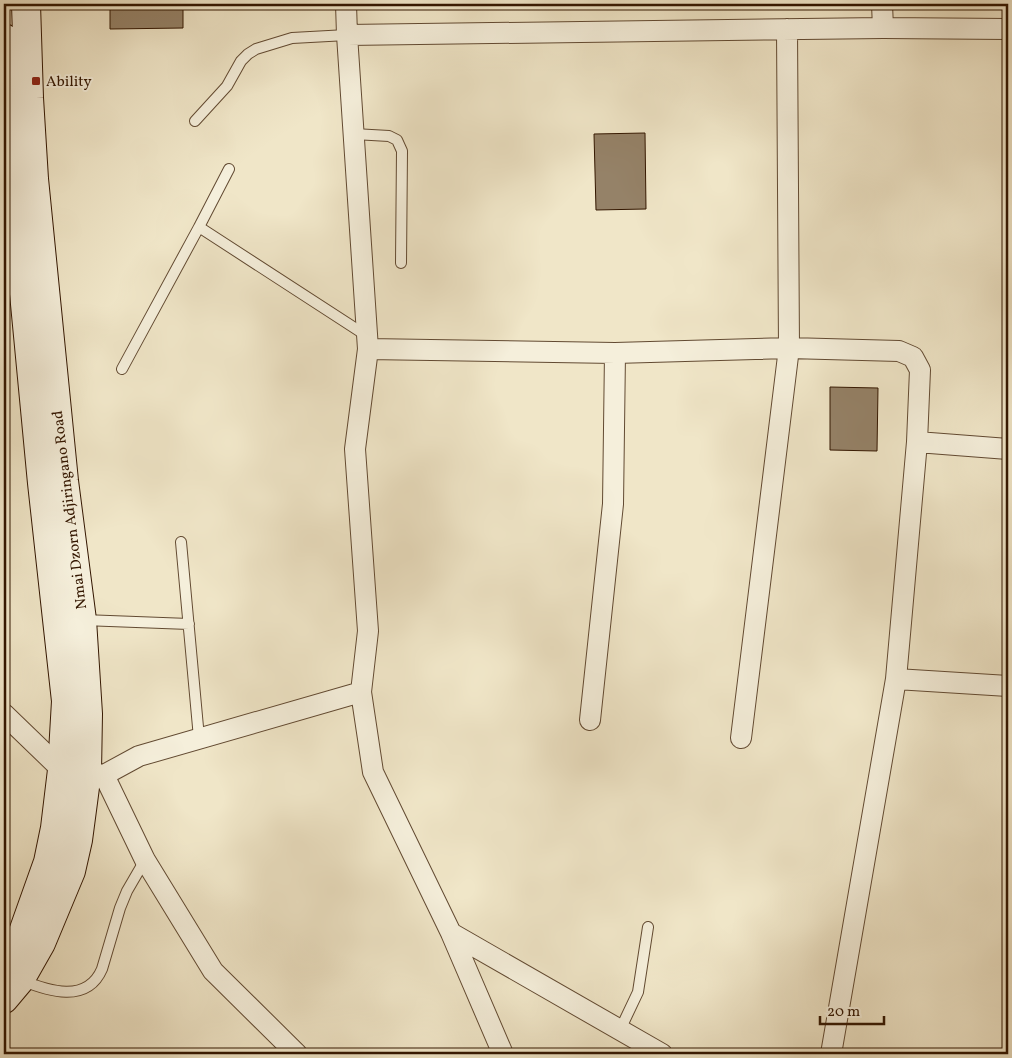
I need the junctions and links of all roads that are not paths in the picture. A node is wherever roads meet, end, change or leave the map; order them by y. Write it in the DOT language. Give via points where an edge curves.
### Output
graph roads {
  1 [pos="26,4"];
  2 [pos="346,4"];
  3 [pos="882,4"];
  4 [pos="883,28"];
  5 [pos="787,29"];
  6 [pos="1008,29"];
  7 [pos="346,35"];
  8 [pos="4,38"];
  9 [pos="5,101"];
  10 [pos="194,122"];
  11 [pos="354,134"];
  12 [pos="229,169"];
  13 [pos="9,192"];
  14 [pos="198,227"];
  15 [pos="401,262"];
  16 [pos="368,343"];
  17 [pos="789,348"];
  18 [pos="615,353"];
  19 [pos="122,369"];
  20 [pos="917,442"];
  21 [pos="1008,449"];
  22 [pos="53,482"];
  23 [pos="181,542"];
  24 [pos="82,620"];
  25 [pos="189,624"];
  26 [pos="896,679"];
  27 [pos="1008,686"];
  28 [pos="361,692"];
  29 [pos="4,714"];
  30 [pos="590,720"];
  31 [pos="199,738"];
  32 [pos="741,738"];
  33 [pos="84,772"];
  34 [pos="145,860"];
  35 [pos="648,927"];
  36 [pos="451,933"];
  37 [pos="9,980"];
  38 [pos="620,1030"];
  39 [pos="297,1054"];
  40 [pos="503,1054"];
  41 [pos="662,1054"];
  42 [pos="831,1054"];
  1 -- 22 [label="main road, Nmai Dzorn Adjiringano Road"];
  2 -- 7 [label="street"];
  3 -- 4 [label="street"];
  4 -- 5 [label="street"];
  4 -- 6 [label="street"];
  5 -- 7 [label="street"];
  5 -- 17 [label="street"];
  7 -- 10 [label="lane" via="292,38 248,54 227,86"];
  7 -- 11 [label="street"];
  8 -- 9 [label="main road, Nmai Dzorn Adjiringano Road"];
  9 -- 13 [label="main road, Nmai Dzorn Adjiringano Road"];
  11 -- 15 [label="lane" via="389,136 397,140 402,151"];
  11 -- 16 [label="street"];
  12 -- 14 [label="lane"];
  13 -- 22 [label="main road, Nmai Dzorn Adjiringano Road"];
  14 -- 16 [label="lane"];
  14 -- 19 [label="lane"];
  16 -- 18 [label="street"];
  16 -- 28 [label="street" via="355,449 368,631"];
  17 -- 18 [label="street"];
  17 -- 20 [label="street" via="899,351 913,358 920,370"];
  17 -- 32 [label="street"];
  18 -- 30 [label="street" via="612,504"];
  20 -- 21 [label="street"];
  20 -- 26 [label="street"];
  22 -- 24 [label="main road, Nmai Dzorn Adjiringano Road"];
  22 -- 33 [label="main road, Nmai Dzorn Adjiringano Road" via="66,701"];
  23 -- 25 [label="lane"];
  24 -- 25 [label="lane"];
  24 -- 33 [label="main road, Nmai Dzorn Adjiringano Road" via="88,699"];
  25 -- 31 [label="lane"];
  26 -- 27 [label="street"];
  26 -- 42 [label="street"];
  28 -- 31 [label="street"];
  28 -- 36 [label="street" via="373,772"];
  29 -- 33 [label="street"];
  31 -- 33 [label="street"];
  33 -- 34 [label="street"];
  33 -- 37 [label="main road, Nmai Dzorn Adjiringano Road" via="78,840 71,871 41,943"];
  34 -- 37 [label="lane" via="120,908 100,976 90,986 80,991 56,992"];
  34 -- 39 [label="street" via="213,971"];
  35 -- 38 [label="lane" via="638,992"];
  36 -- 38 [label="street"];
  36 -- 40 [label="street"];
  38 -- 41 [label="street"];
}
